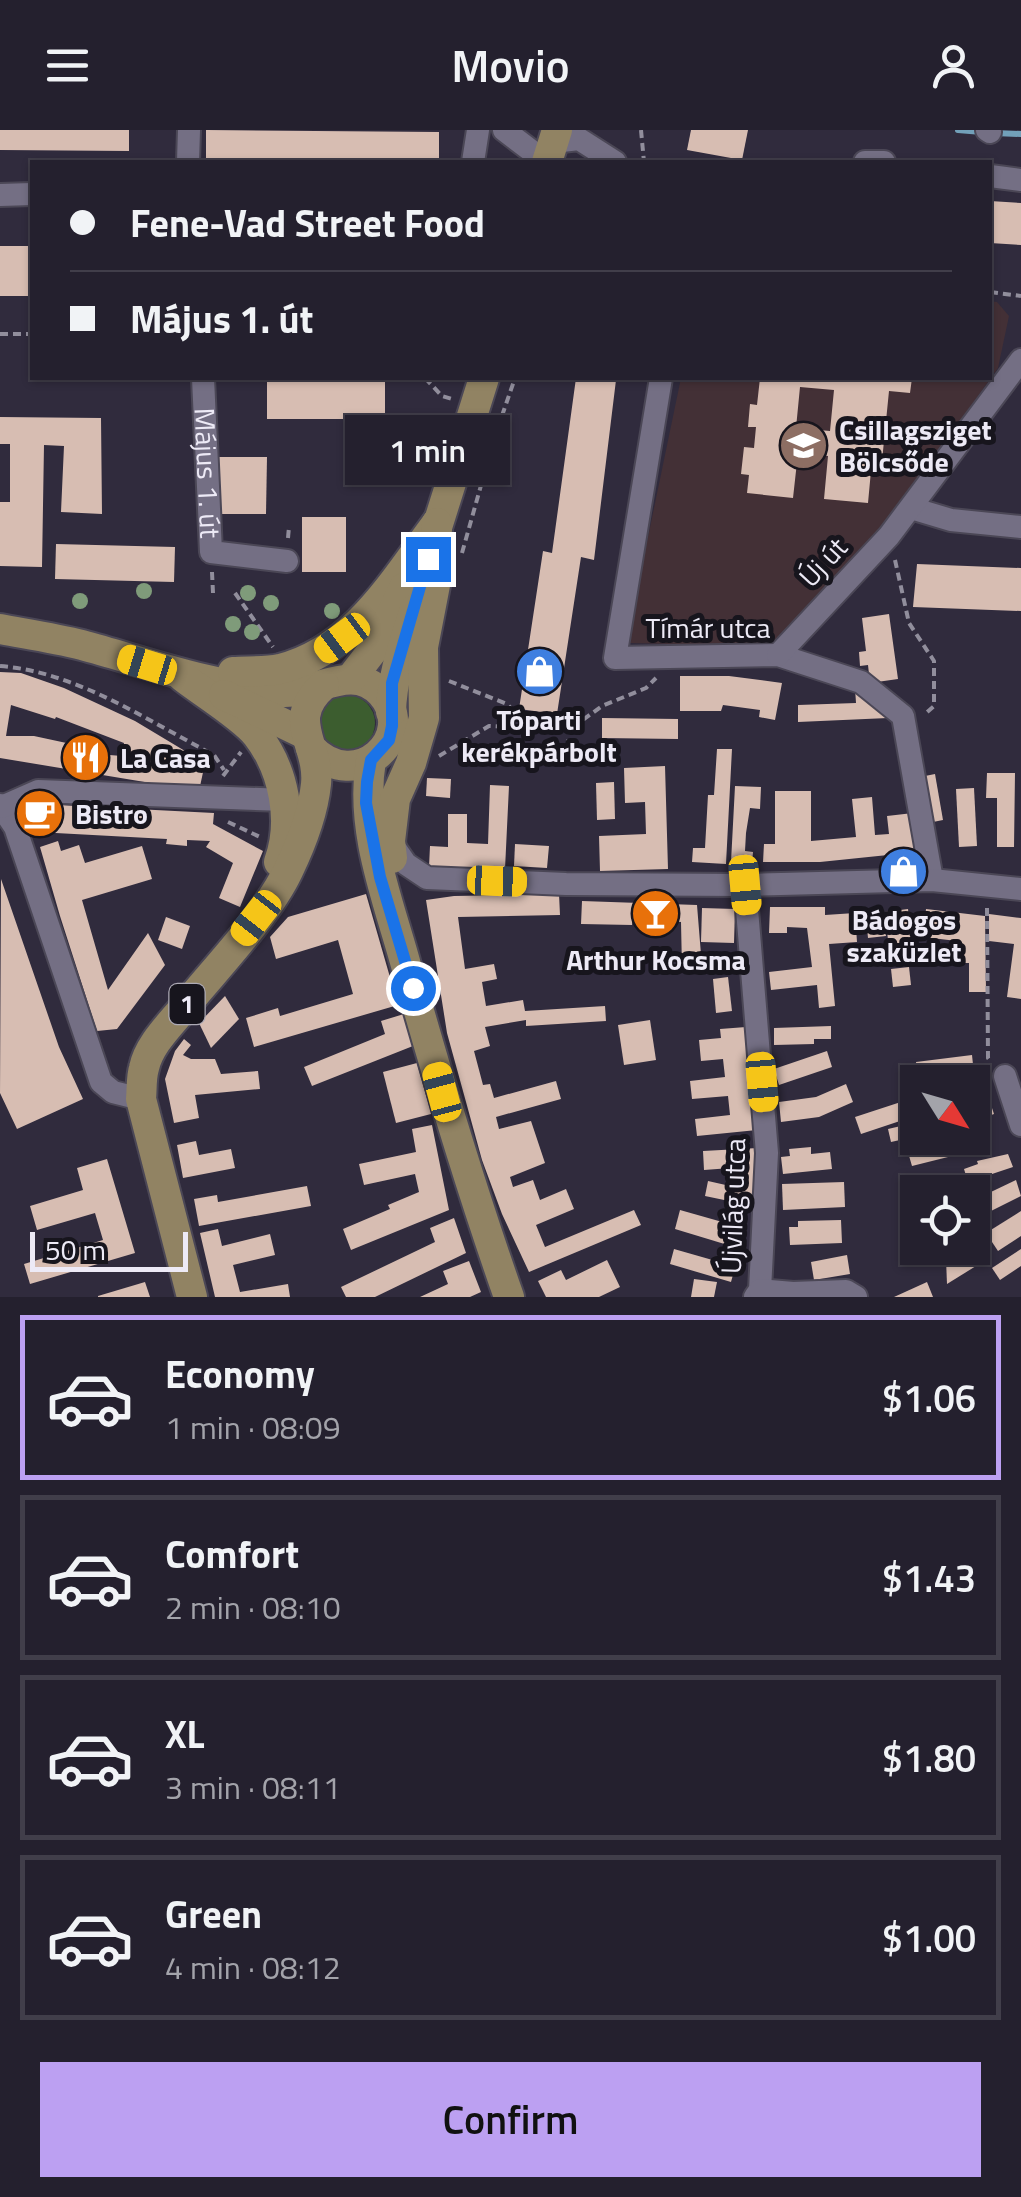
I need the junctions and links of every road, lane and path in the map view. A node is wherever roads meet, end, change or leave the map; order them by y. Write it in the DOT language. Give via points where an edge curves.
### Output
graph roads {
  1 [pos="189,130"];
  2 [pos="478,130"];
  3 [pos="504,130"];
  4 [pos="641,130"];
  5 [pos="551,149"];
  6 [pos="188,160"];
  7 [pos="473,160"];
  8 [pos="612,160"];
  9 [pos="644,160"];
  10 [pos="992,176"];
  11 [pos="1021,180"];
  12 [pos="30,194"];
  13 [pos="0,195"];
  14 [pos="992,292"];
  15 [pos="1021,296"];
  16 [pos="0,334"];
  17 [pos="30,334"];
  18 [pos="1021,360"];
  19 [pos="203,380"];
  20 [pos="427,380"];
  21 [pos="483,380"];
  22 [pos="661,380"];
  23 [pos="475,408"];
  24 [pos="911,508"];
  25 [pos="437,523"];
  26 [pos="1021,527"];
  27 [pos="889,536"];
  28 [pos="288,561"];
  29 [pos="212,575"];
  30 [pos="236,593"];
  31 [pos="213,594"];
  32 [pos="0,629"];
  33 [pos="276,651"];
  34 [pos="778,655"];
  35 [pos="676,657"];
  36 [pos="0,666"];
  37 [pos="180,675"];
  38 [pos="338,681"];
  39 [pos="391,712"];
  40 [pos="569,730"];
  41 [pos="908,730"];
  42 [pos="308,741"];
  43 [pos="568,748"];
  44 [pos="440,756"];
  45 [pos="371,760"];
  46 [pos="224,770"];
  47 [pos="218,798"];
  48 [pos="286,800"];
  49 [pos="1,806"];
  50 [pos="390,841"];
  51 [pos="274,844"];
  52 [pos="428,878"];
  53 [pos="932,880"];
  54 [pos="987,884"];
  55 [pos="745,885"];
  56 [pos="1021,889"];
  57 [pos="397,902"];
  58 [pos="256,918"];
  59 [pos="403,954"];
  60 [pos="1005,1076"];
  61 [pos="141,1099"];
  62 [pos="1021,1125"];
  63 [pos="758,1293"];
  64 [pos="192,1297"];
  65 [pos="509,1297"];
  66 [pos="856,1297"];
  1 -- 6 [label="street"];
  2 -- 7 [label="street"];
  3 -- 5 [label="street"];
  4 -- 9 [label="path"];
  5 -- 8 [label="street" via="579,139"];
  10 -- 11 [label="street"];
  12 -- 13 [label="street"];
  14 -- 15 [label="path"];
  16 -- 17 [label="path"];
  18 -- 24 [label="street, Új út"];
  19 -- 28 [label="street, Május 1. út" via="211,552"];
  20 -- 23 [label="path" via="442,396"];
  21 -- 23 [label="main road"];
  22 -- 35 [label="street, Tímár utca" via="615,658"];
  23 -- 25 [label="main road"];
  24 -- 26 [label="street" via="951,520"];
  24 -- 27 [label="street, Új út"];
  25 -- 37 [label="main road" via="360,625 326,650 279,669"];
  25 -- 38 [label="main road" via="376,646"];
  25 -- 39 [label="main road" via="398,657"];
  25 -- 50 [label="main road" via="423,647 424,718 395,799"];
  27 -- 34 [label="street, Új út"];
  27 -- 41 [label="path" via="908,623 934,661 934,706"];
  29 -- 31 [label="path"];
  30 -- 33 [label="path"];
  32 -- 37 [label="main road, 1"];
  34 -- 35 [label="street, Tímár utca"];
  34 -- 41 [label="street, Tímár utca" via="861,682 902,716"];
  35 -- 40 [label="path" via="646,688 602,706"];
  36 -- 46 [label="path" via="73,682 214,755"];
  37 -- 38 [label="main road, 1" via="278,692"];
  37 -- 42 [label="main road, 1"];
  37 -- 48 [label="main road, 1" via="257,734"];
  38 -- 39 [label="main road" via="378,690"];
  38 -- 42 [label="main road, 1" via="308,704"];
  39 -- 45 [label="main road" via="389,740"];
  40 -- 43 [label="path"];
  40 -- 44 [label="path" via="489,726"];
  41 -- 53 [label="street"];
  42 -- 45 [label="main road, 1" via="320,758 346,767"];
  42 -- 58 [label="main road, 1" via="316,783 301,844"];
  45 -- 59 [label="main road" via="366,803"];
  47 -- 48 [label="street"];
  47 -- 49 [label="street" via="38,792"];
  47 -- 51 [label="path" via="225,820"];
  48 -- 58 [label="main road, 1" via="285,846"];
  49 -- 61 [label="street" via="15,827 101,1082"];
  50 -- 52 [label="street" via="406,864"];
  50 -- 57 [label="main road"];
  52 -- 55 [label="street"];
  52 -- 57 [label="street"];
  53 -- 54 [label="street"];
  53 -- 55 [label="street"];
  54 -- 56 [label="street"];
  54 -- 60 [label="path" via="988,1058"];
  55 -- 63 [label="street, Újvilág utca" via="768,1153"];
  57 -- 59 [label="main road"];
  58 -- 61 [label="main road, 1" via="151,1051"];
  59 -- 65 [label="main road"];
  60 -- 62 [label="street"];
  61 -- 64 [label="main road, 1"];
  63 -- 66 [label="street, Újvilág utca" via="846,1290"];
}
